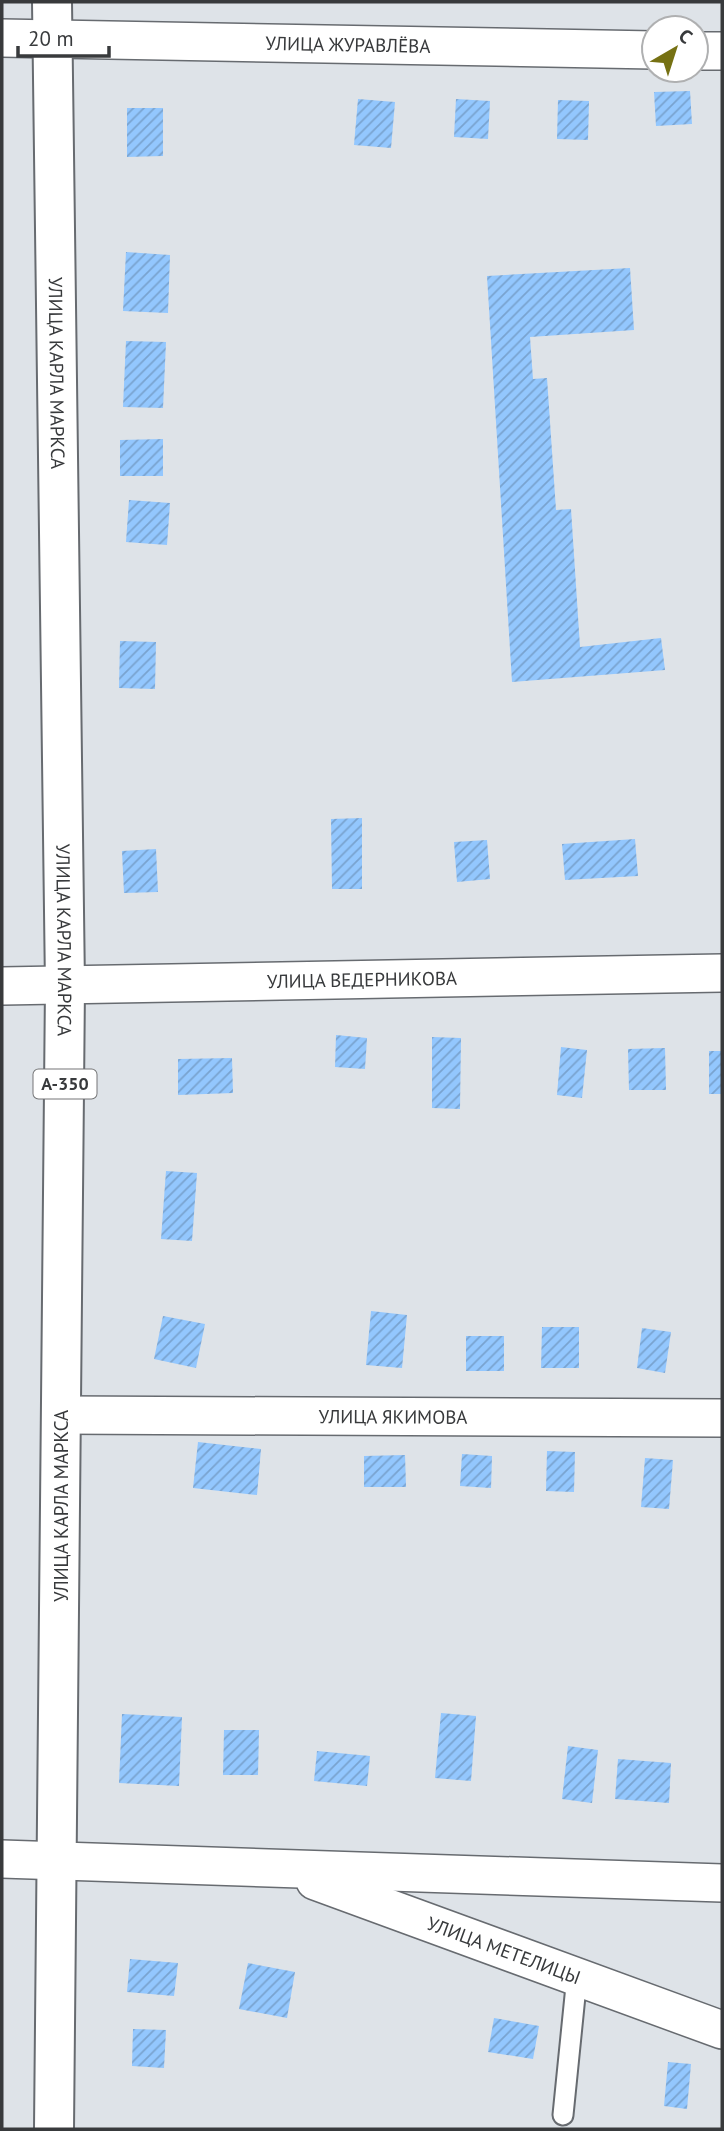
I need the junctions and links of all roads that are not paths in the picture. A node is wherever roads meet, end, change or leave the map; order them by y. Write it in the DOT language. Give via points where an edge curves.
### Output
graph roads {
  1 [pos="52,20"];
  2 [pos="2,38"];
  3 [pos="640,49"];
  4 [pos="722,973"];
  5 [pos="2,986"];
  6 [pos="65,986"];
  7 [pos="62,1415"];
  8 [pos="722,1418"];
  9 [pos="2,1859"];
  10 [pos="58,1861"];
  11 [pos="285,1870"];
  12 [pos="722,1883"];
  13 [pos="577,1976"];
  14 [pos="722,2030"];
  15 [pos="563,2115"];
  16 [pos="54,2129"];
  1 -- 2 [label="street, УЛИЦА ЖУРАВЛЁВА"];
  1 -- 3 [label="street, УЛИЦА ЖУРАВЛЁВА"];
  1 -- 6 [label="highway, УЛИЦА КАРЛА МАРКСА / А-350"];
  4 -- 6 [label="street, УЛИЦА ВЕДЕРНИКОВА"];
  5 -- 6 [label="street, УЛИЦА ВЕДЕРНИКОВА"];
  6 -- 7 [label="highway, УЛИЦА КАРЛА МАРКСА / А-350"];
  7 -- 8 [label="street, УЛИЦА ЯКИМОВА"];
  7 -- 10 [label="highway, УЛИЦА КАРЛА МАРКСА / А-350"];
  9 -- 10 [label="street, УЛИЦА МЕТЕЛИЦЫ"];
  10 -- 11 [label="street, УЛИЦА МЕТЕЛИЦЫ"];
  10 -- 16 [label="highway, УЛИЦА КАРЛА МАРКСА / А-350"];
  11 -- 12 [label="street, УЛИЦА МЕТЕЛИЦЫ"];
  11 -- 13 [label="street, УЛИЦА МЕТЕЛИЦЫ"];
  13 -- 14 [label="street, УЛИЦА МЕТЕЛИЦЫ"];
  13 -- 15 [label="lane"];
}
